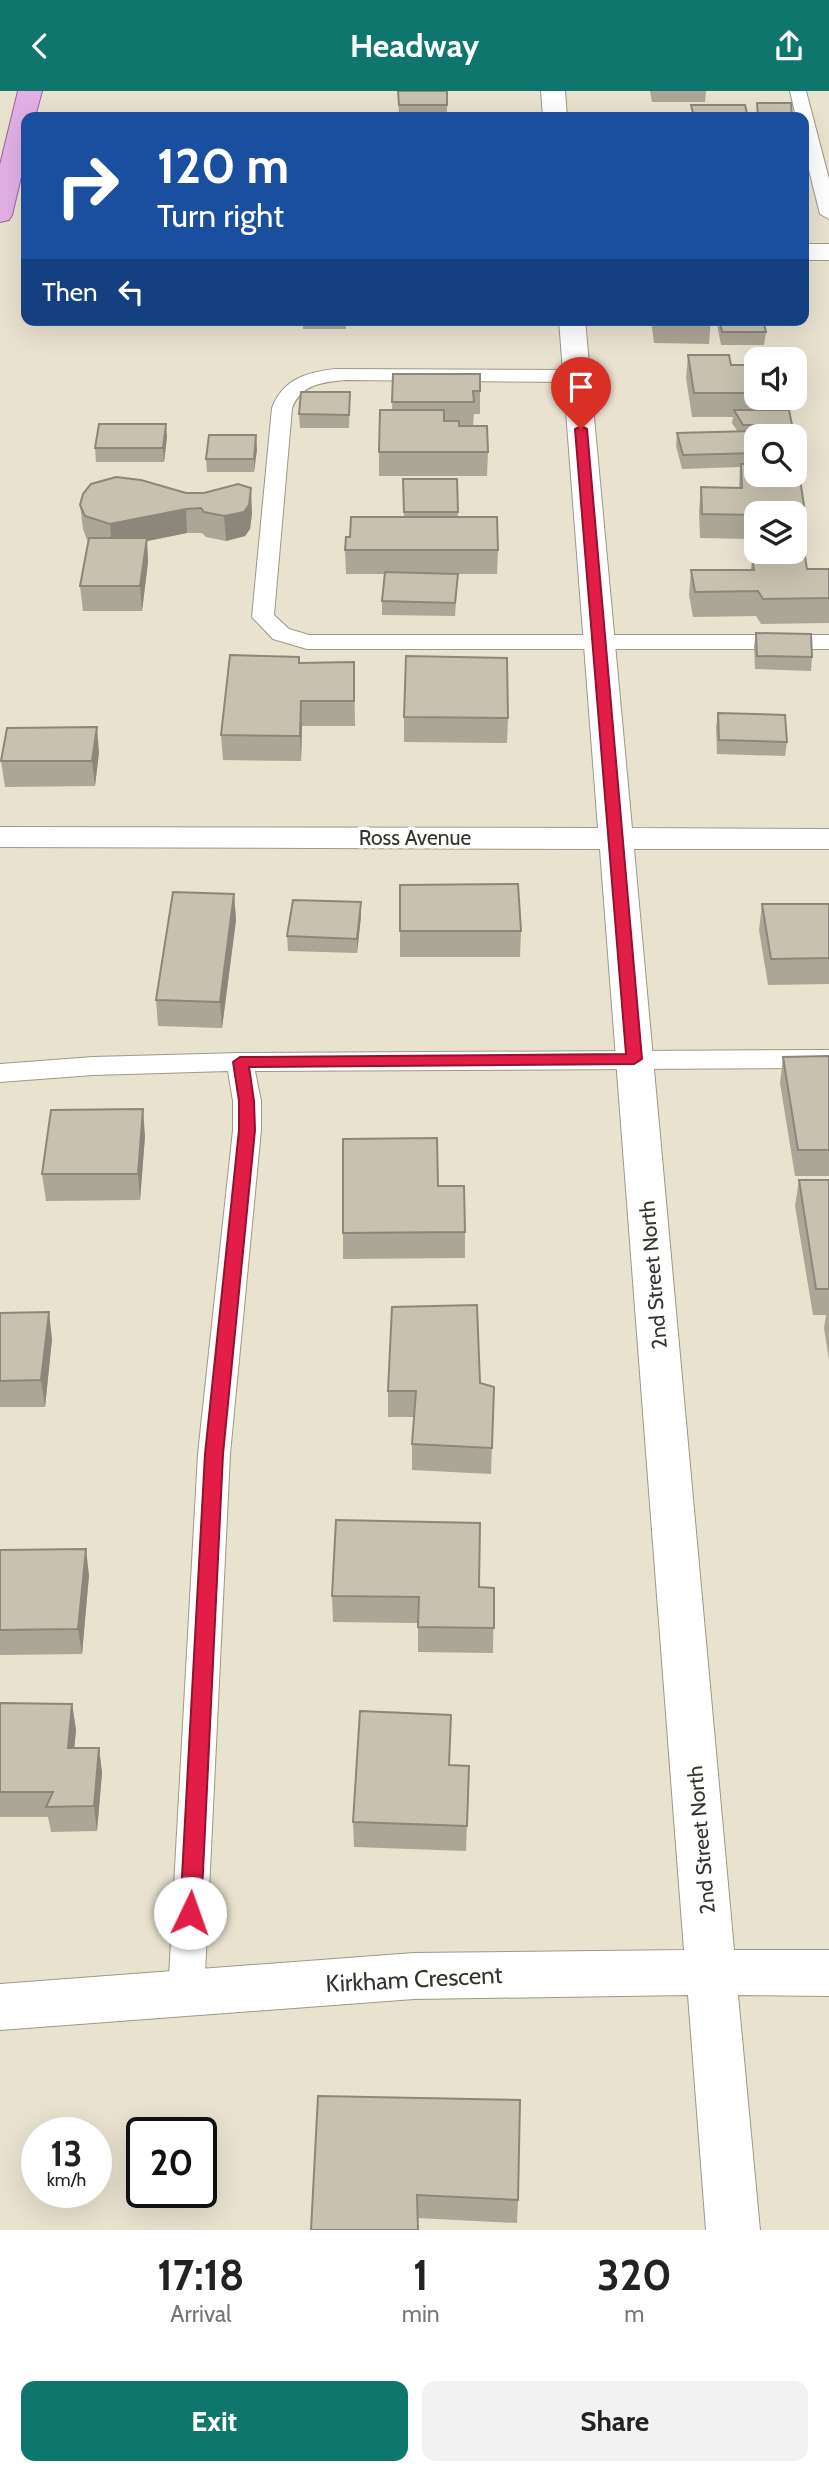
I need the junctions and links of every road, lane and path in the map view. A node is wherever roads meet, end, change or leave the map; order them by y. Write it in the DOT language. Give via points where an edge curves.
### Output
graph roads {
  1 [pos="553,91"];
  2 [pos="798,91"];
  3 [pos="555,112"];
  4 [pos="803,112"];
  5 [pos="1,116"];
  6 [pos="809,135"];
  7 [pos="13,152"];
  8 [pos="829,214"];
  9 [pos="0,215"];
  10 [pos="809,252"];
  11 [pos="829,252"];
  12 [pos="572,326"];
  13 [pos="576,376"];
  14 [pos="601,641"];
  15 [pos="829,642"];
  16 [pos="0,837"];
  17 [pos="614,837"];
  18 [pos="829,839"];
  19 [pos="634,1059"];
  20 [pos="829,1059"];
  21 [pos="240,1062"];
  22 [pos="0,1073"];
  23 [pos="713,1972"];
  24 [pos="829,1973"];
  25 [pos="186,1994"];
  26 [pos="0,2007"];
  27 [pos="733,2230"];
  1 -- 3 [label="street"];
  2 -- 4 [label="lane"];
  5 -- 7 [label="main road"];
  6 -- 8 [label="lane"];
  7 -- 9 [label="main road"];
  10 -- 11 [label="street"];
  12 -- 13 [label="street, 2nd Street North"];
  13 -- 14 [label="street, 2nd Street North"];
  13 -- 14 [label="lane" via="346,375 295,386 285,396 282,408 263,617 281,634 307,642"];
  14 -- 15 [label="lane"];
  14 -- 17 [label="street, 2nd Street North"];
  16 -- 17 [label="street, Ross Avenue"];
  17 -- 18 [label="street, Ross Avenue"];
  17 -- 19 [label="street, 2nd Street North"];
  19 -- 20 [label="lane"];
  19 -- 21 [label="lane"];
  19 -- 23 [label="street, 2nd Street North"];
  21 -- 22 [label="lane"];
  21 -- 25 [label="lane" via="247,1130 214,1454"];
  23 -- 24 [label="street, Kirkham Crescent"];
  23 -- 25 [label="street, Kirkham Crescent" via="414,1976"];
  23 -- 27 [label="street, 2nd Street North"];
  25 -- 26 [label="street, Kirkham Crescent"];
}
